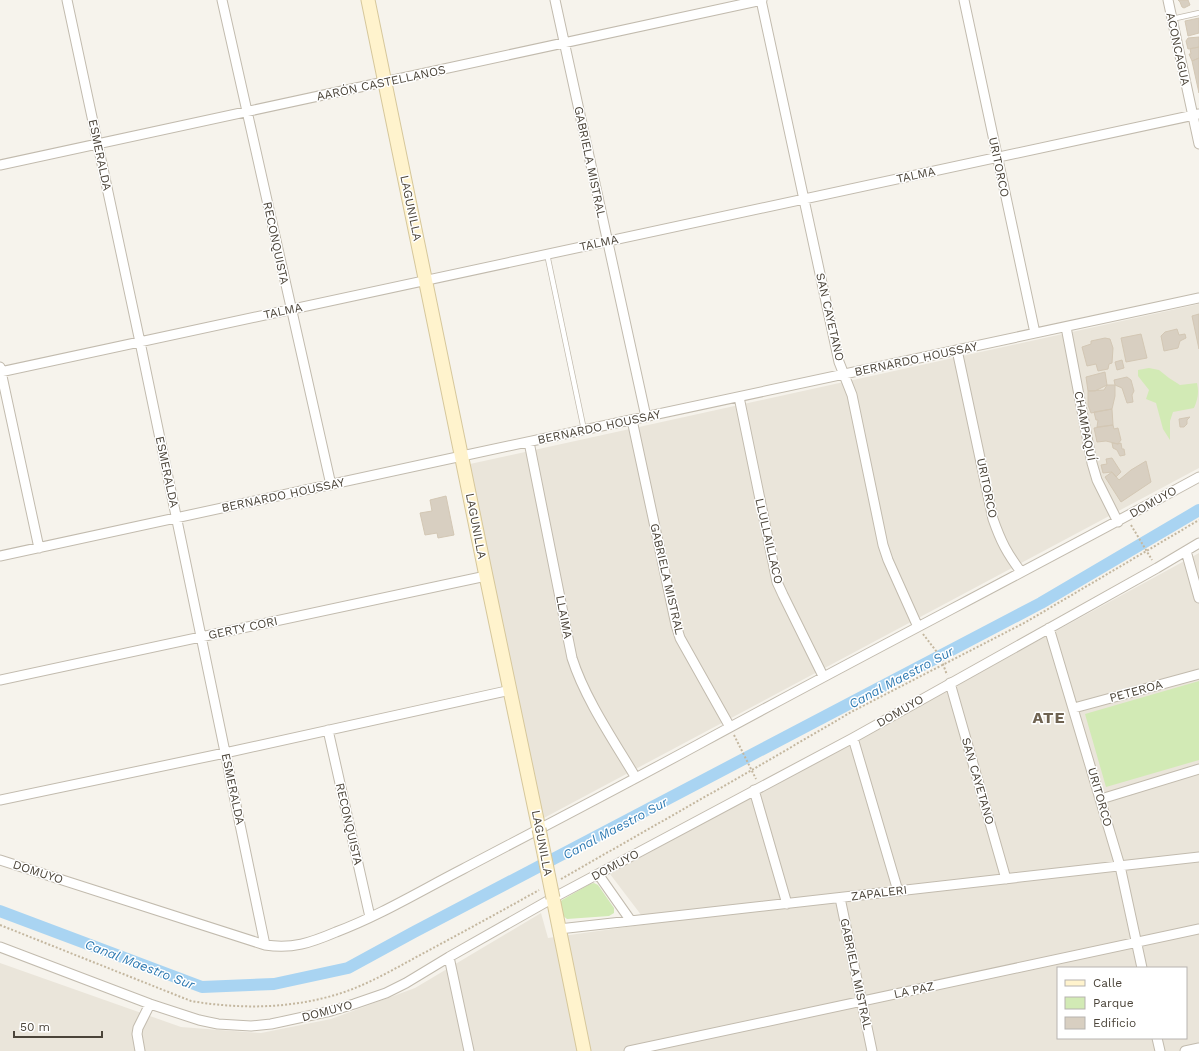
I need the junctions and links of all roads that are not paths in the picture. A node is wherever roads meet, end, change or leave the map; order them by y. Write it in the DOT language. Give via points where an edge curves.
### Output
graph roads {
  1 [pos="67,0"];
  2 [pos="222,0"];
  3 [pos="368,0"];
  4 [pos="555,0"];
  5 [pos="761,0"];
  6 [pos="964,0"];
  7 [pos="1168,0"];
  8 [pos="1199,12"];
  9 [pos="1172,19"];
  10 [pos="565,43"];
  11 [pos="385,82"];
  12 [pos="247,112"];
  13 [pos="1196,114"];
  14 [pos="98,144"];
  15 [pos="1199,144"];
  16 [pos="997,157"];
  17 [pos="0,165"];
  18 [pos="804,199"];
  19 [pos="607,241"];
  20 [pos="547,254"];
  21 [pos="426,280"];
  22 [pos="1199,298"];
  23 [pos="290,309"];
  24 [pos="1066,327"];
  25 [pos="1035,333"];
  26 [pos="140,342"];
  27 [pos="957,350"];
  28 [pos="0,370"];
  29 [pos="844,374"];
  30 [pos="739,397"];
  31 [pos="646,417"];
  32 [pos="632,420"];
  33 [pos="584,430"];
  34 [pos="529,442"];
  35 [pos="462,456"];
  36 [pos="1199,477"];
  37 [pos="331,485"];
  38 [pos="177,518"];
  39 [pos="1118,522"];
  40 [pos="1199,543"];
  41 [pos="39,548"];
  42 [pos="1186,551"];
  43 [pos="0,556"];
  44 [pos="1022,572"];
  45 [pos="486,576"];
  46 [pos="1199,598"];
  47 [pos="918,627"];
  48 [pos="1049,628"];
  49 [pos="201,638"];
  50 [pos="1199,674"];
  51 [pos="823,676"];
  52 [pos="0,680"];
  53 [pos="950,683"];
  54 [pos="510,690"];
  55 [pos="1074,708"];
  56 [pos="730,727"];
  57 [pos="328,730"];
  58 [pos="853,738"];
  59 [pos="225,753"];
  60 [pos="1199,769"];
  61 [pos="636,778"];
  62 [pos="754,790"];
  63 [pos="1101,799"];
  64 [pos="0,800"];
  65 [pos="539,829"];
  66 [pos="1199,856"];
  67 [pos="0,860"];
  68 [pos="1120,866"];
  69 [pos="598,874"];
  70 [pos="1006,879"];
  71 [pos="898,891"];
  72 [pos="553,898"];
  73 [pos="840,898"];
  74 [pos="786,904"];
  75 [pos="370,917"];
  76 [pos="631,921"];
  77 [pos="559,929"];
  78 [pos="1199,929"];
  79 [pos="1137,942"];
  80 [pos="265,945"];
  81 [pos="0,947"];
  82 [pos="449,957"];
  83 [pos="1142,967"];
  84 [pos="861,1001"];
  85 [pos="150,1004"];
  86 [pos="1157,1039"];
  87 [pos="1199,1048"];
  88 [pos="138,1051"];
  89 [pos="469,1051"];
  90 [pos="584,1051"];
  91 [pos="629,1051"];
  92 [pos="872,1051"];
  93 [pos="1160,1051"];
  94 [pos="1186,1051"];
  1 -- 14 [label="street, ESMERALDA"];
  2 -- 12 [label="street, RECONQUISTA"];
  3 -- 11 [label="main road, LAGUNILLA"];
  4 -- 10 [label="street, GABRIELA MISTRAL"];
  5 -- 10 [label="street, AARÓN CASTELLANOS"];
  5 -- 18 [label="street, SAN CAYETANO"];
  6 -- 16 [label="street, URITORCO"];
  7 -- 9 [label="street, ACONCAGUA"];
  8 -- 9 [label="lane"];
  9 -- 13 [label="street, ACONCAGUA"];
  10 -- 11 [label="street, AARÓN CASTELLANOS"];
  10 -- 19 [label="street, GABRIELA MISTRAL"];
  11 -- 12 [label="street, AARÓN CASTELLANOS"];
  11 -- 21 [label="main road, LAGUNILLA"];
  12 -- 14 [label="street, AARÓN CASTELLANOS"];
  12 -- 23 [label="street, RECONQUISTA"];
  13 -- 15 [label="street, ACONCAGUA"];
  13 -- 16 [label="street, TALMA"];
  14 -- 17 [label="street, AARÓN CASTELLANOS"];
  14 -- 26 [label="street, ESMERALDA"];
  16 -- 18 [label="street, TALMA"];
  16 -- 25 [label="street, URITORCO"];
  18 -- 19 [label="street, TALMA"];
  18 -- 29 [label="street, SAN CAYETANO" via="839,362"];
  19 -- 20 [label="street, TALMA"];
  19 -- 31 [label="street, GABRIELA MISTRAL"];
  20 -- 21 [label="street, TALMA"];
  20 -- 33 [label="lane"];
  21 -- 23 [label="street, TALMA"];
  21 -- 35 [label="main road, LAGUNILLA"];
  22 -- 24 [label="street, BERNARDO HOUSSAY"];
  23 -- 26 [label="street, TALMA"];
  23 -- 37 [label="street, RECONQUISTA"];
  24 -- 25 [label="street, BERNARDO HOUSSAY"];
  24 -- 39 [label="street, CHAMPAQUÍ" via="1096,480"];
  25 -- 27 [label="street, BERNARDO HOUSSAY"];
  26 -- 28 [label="street, TALMA"];
  26 -- 38 [label="street, ESMERALDA"];
  27 -- 29 [label="street, BERNARDO HOUSSAY"];
  27 -- 44 [label="street, URITORCO" via="993,519 1005,550"];
  28 -- 41 [label="street"];
  29 -- 30 [label="street, BERNARDO HOUSSAY"];
  29 -- 47 [label="street, SAN CAYETANO" via="852,395 883,546"];
  30 -- 31 [label="street, BERNARDO HOUSSAY"];
  30 -- 51 [label="street, LLULLAILLACO" via="777,582"];
  31 -- 32 [label="street, BERNARDO HOUSSAY"];
  32 -- 33 [label="street, BERNARDO HOUSSAY"];
  32 -- 56 [label="street, GABRIELA MISTRAL" via="680,638"];
  33 -- 34 [label="street, BERNARDO HOUSSAY"];
  34 -- 35 [label="street, BERNARDO HOUSSAY"];
  34 -- 61 [label="street, LLAIMA" via="576,671"];
  35 -- 37 [label="street, BERNARDO HOUSSAY"];
  35 -- 45 [label="main road, LAGUNILLA"];
  36 -- 39 [label="street, DOMUYO"];
  37 -- 38 [label="street, BERNARDO HOUSSAY"];
  38 -- 41 [label="street, BERNARDO HOUSSAY"];
  38 -- 49 [label="street, ESMERALDA"];
  39 -- 44 [label="street, DOMUYO"];
  40 -- 42 [label="street, DOMUYO"];
  41 -- 43 [label="street, BERNARDO HOUSSAY"];
  42 -- 46 [label="street"];
  42 -- 48 [label="street, DOMUYO"];
  44 -- 47 [label="street, DOMUYO"];
  45 -- 49 [label="street, GERTY CORI"];
  45 -- 54 [label="main road, LAGUNILLA"];
  47 -- 51 [label="street, DOMUYO"];
  48 -- 53 [label="street, DOMUYO"];
  48 -- 55 [label="street, URITORCO"];
  49 -- 52 [label="street, GERTY CORI"];
  49 -- 59 [label="street, ESMERALDA"];
  50 -- 55 [label="street, PETEROA"];
  51 -- 56 [label="street, DOMUYO"];
  53 -- 58 [label="street, DOMUYO"];
  53 -- 70 [label="street, SAN CAYETANO"];
  54 -- 57 [label="street"];
  54 -- 65 [label="main road, LAGUNILLA"];
  55 -- 63 [label="street, URITORCO"];
  56 -- 61 [label="street, DOMUYO"];
  57 -- 59 [label="street"];
  57 -- 75 [label="street, RECONQUISTA"];
  58 -- 62 [label="street, DOMUYO"];
  58 -- 71 [label="street"];
  59 -- 64 [label="street"];
  59 -- 80 [label="street, ESMERALDA"];
  60 -- 63 [label="street"];
  61 -- 65 [label="street, DOMUYO"];
  62 -- 69 [label="street, DOMUYO"];
  62 -- 74 [label="street"];
  63 -- 68 [label="street, URITORCO"];
  65 -- 72 [label="main road, LAGUNILLA, bridge"];
  65 -- 75 [label="street, DOMUYO"];
  66 -- 68 [label="street, ZAPALERI"];
  67 -- 80 [label="street, DOMUYO"];
  68 -- 70 [label="street, ZAPALERI"];
  68 -- 79 [label="street, URITORCO"];
  69 -- 72 [label="street, DOMUYO"];
  69 -- 76 [label="street"];
  70 -- 71 [label="street, ZAPALERI"];
  71 -- 73 [label="street, ZAPALERI"];
  72 -- 77 [label="main road, LAGUNILLA"];
  72 -- 82 [label="street, DOMUYO"];
  73 -- 74 [label="street, ZAPALERI"];
  73 -- 84 [label="street, GABRIELA MISTRAL"];
  74 -- 76 [label="street, ZAPALERI"];
  75 -- 80 [label="street, DOMUYO" via="303,944 288,947"];
  76 -- 77 [label="street, ZAPALERI"];
  77 -- 90 [label="main road, LAGUNILLA"];
  78 -- 79 [label="street, LA PAZ"];
  79 -- 83 [label="street, URITORCO"];
  79 -- 84 [label="street, LA PAZ"];
  81 -- 85 [label="street, DOMUYO"];
  82 -- 85 [label="street, DOMUYO" via="386,993 331,1011 272,1024 218,1024"];
  82 -- 89 [label="street"];
  84 -- 91 [label="street, LA PAZ"];
  84 -- 92 [label="street, GABRIELA MISTRAL"];
  85 -- 88 [label="street" via="138,1028"];
  86 -- 93 [label="street"];
  87 -- 94 [label="street"];
}
